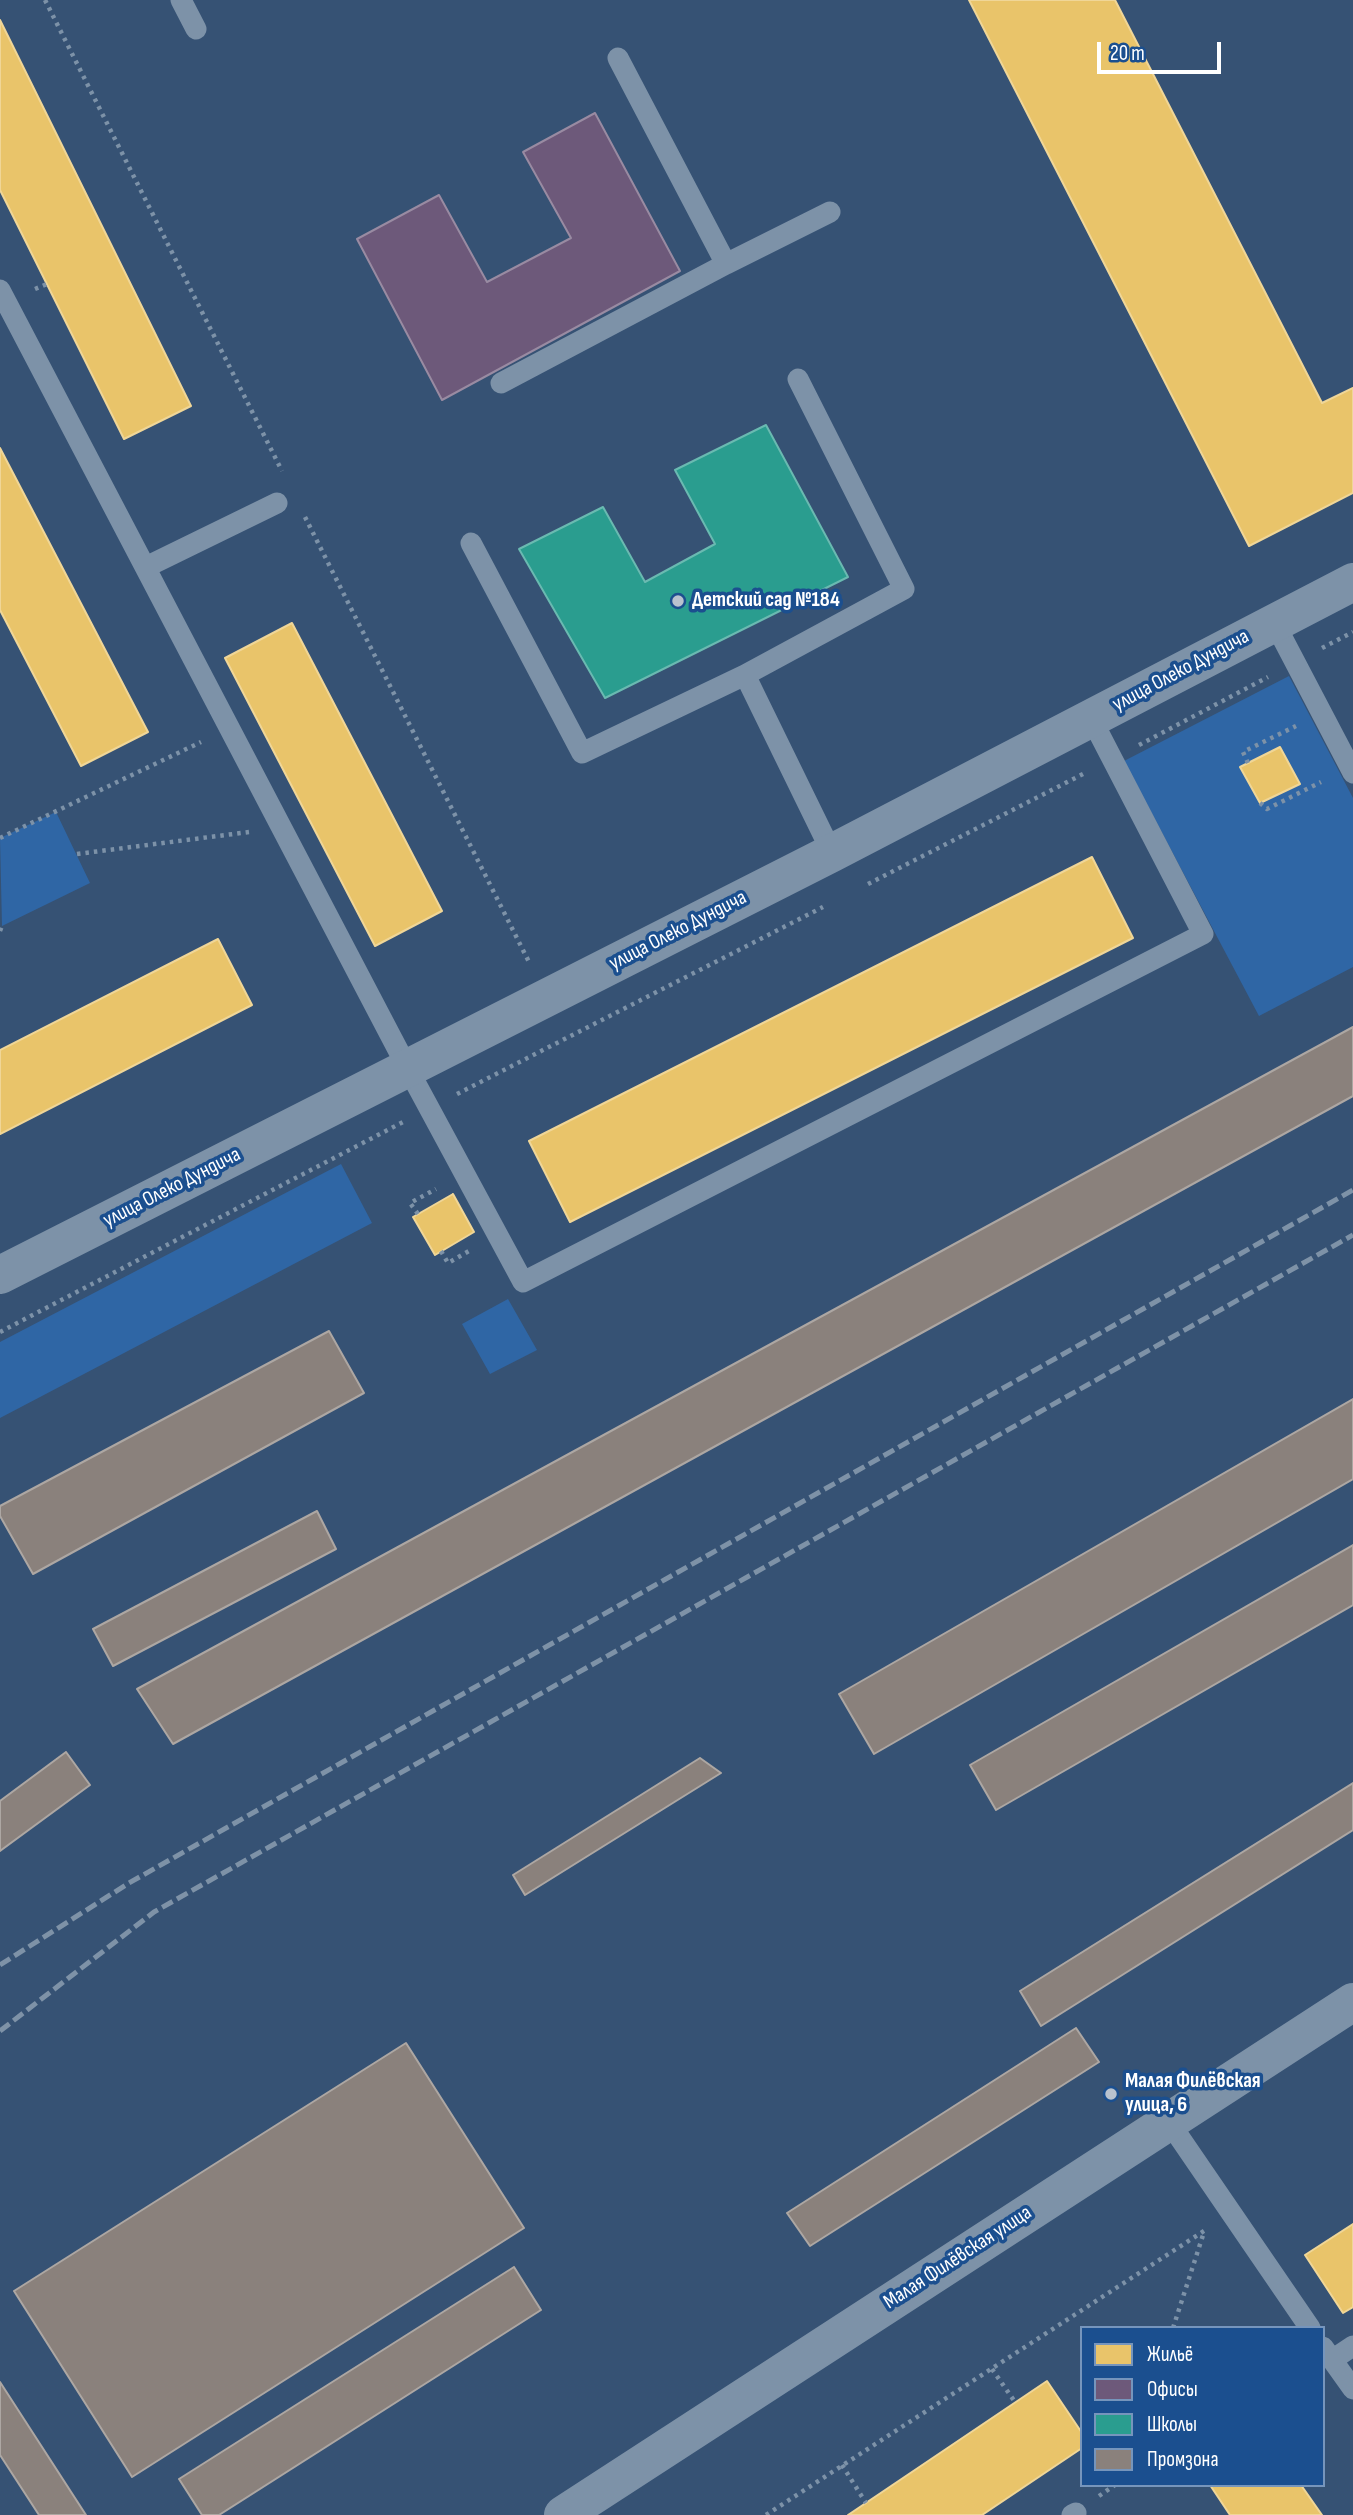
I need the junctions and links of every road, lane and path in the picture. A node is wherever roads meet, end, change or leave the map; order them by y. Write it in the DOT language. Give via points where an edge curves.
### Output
graph roads {
  1 [pos="181,0"];
  2 [pos="196,29"];
  3 [pos="618,58"];
  4 [pos="830,212"];
  5 [pos="726,264"];
  6 [pos="0,290"];
  7 [pos="798,379"];
  8 [pos="500,383"];
  9 [pos="277,503"];
  10 [pos="471,543"];
  11 [pos="146,567"];
  12 [pos="1353,582"];
  13 [pos="1274,622"];
  14 [pos="1353,632"];
  15 [pos="1295,663"];
  16 [pos="745,675"];
  17 [pos="1322,713"];
  18 [pos="1091,718"];
  19 [pos="230,728"];
  20 [pos="1113,758"];
  21 [pos="1248,763"];
  22 [pos="1351,770"];
  23 [pos="1259,803"];
  24 [pos="282,828"];
  25 [pos="0,838"];
  26 [pos="832,853"];
  27 [pos="76,854"];
  28 [pos="864,886"];
  29 [pos="827,905"];
  30 [pos="408,1069"];
  31 [pos="430,1108"];
  32 [pos="465,1174"];
  33 [pos="418,1214"];
  34 [pos="0,1275"];
  35 [pos="0,1332"];
  36 [pos="1353,2003"];
  37 [pos="1169,2122"];
  38 [pos="1231,2213"];
  39 [pos="1204,2230"];
  40 [pos="1174,2326"];
  41 [pos="1309,2326"];
  42 [pos="1353,2346"];
  43 [pos="1328,2353"];
  44 [pos="992,2368"];
  45 [pos="1353,2389"];
  46 [pos="1015,2402"];
  47 [pos="842,2465"];
  48 [pos="866,2502"];
  49 [pos="564,2515"];
  50 [pos="766,2515"];
  1 -- 2 [label="lane"];
  3 -- 5 [label="lane"];
  4 -- 5 [label="lane"];
  5 -- 8 [label="lane"];
  6 -- 11 [label="lane"];
  7 -- 16 [label="lane" via="904,589"];
  9 -- 11 [label="lane"];
  10 -- 16 [label="lane" via="582,753"];
  11 -- 19 [label="lane"];
  12 -- 13 [label="street, улица Олеко Дундича"];
  13 -- 15 [label="lane"];
  13 -- 18 [label="street, улица Олеко Дундича"];
  14 -- 15 [label="path"];
  15 -- 17 [label="lane"];
  15 -- 20 [label="path"];
  16 -- 26 [label="lane"];
  17 -- 21 [label="path" via="1243,752"];
  17 -- 22 [label="lane"];
  18 -- 20 [label="lane"];
  18 -- 26 [label="street, улица Олеко Дундича"];
  19 -- 24 [label="lane"];
  19 -- 25 [label="path"];
  20 -- 28 [label="path"];
  20 -- 32 [label="lane" via="1203,933 523,1282"];
  22 -- 23 [label="path" via="1267,809"];
  24 -- 27 [label="path"];
  24 -- 30 [label="lane"];
  26 -- 30 [label="street, улица Олеко Дундича"];
  29 -- 31 [label="path"];
  30 -- 31 [label="lane"];
  30 -- 34 [label="street, улица Олеко Дундича"];
  31 -- 32 [label="lane"];
  31 -- 35 [label="path"];
  32 -- 33 [label="path" via="410,1203"];
  36 -- 37 [label="street, Малая Филёвская улица"];
  37 -- 38 [label="lane"];
  37 -- 49 [label="street, Малая Филёвская улица"];
  38 -- 39 [label="path"];
  38 -- 41 [label="lane"];
  39 -- 40 [label="path"];
  39 -- 44 [label="path"];
  42 -- 43 [label="lane"];
  43 -- 45 [label="lane"];
  44 -- 46 [label="path"];
  44 -- 47 [label="path"];
  47 -- 48 [label="path"];
  47 -- 50 [label="path"];
}
